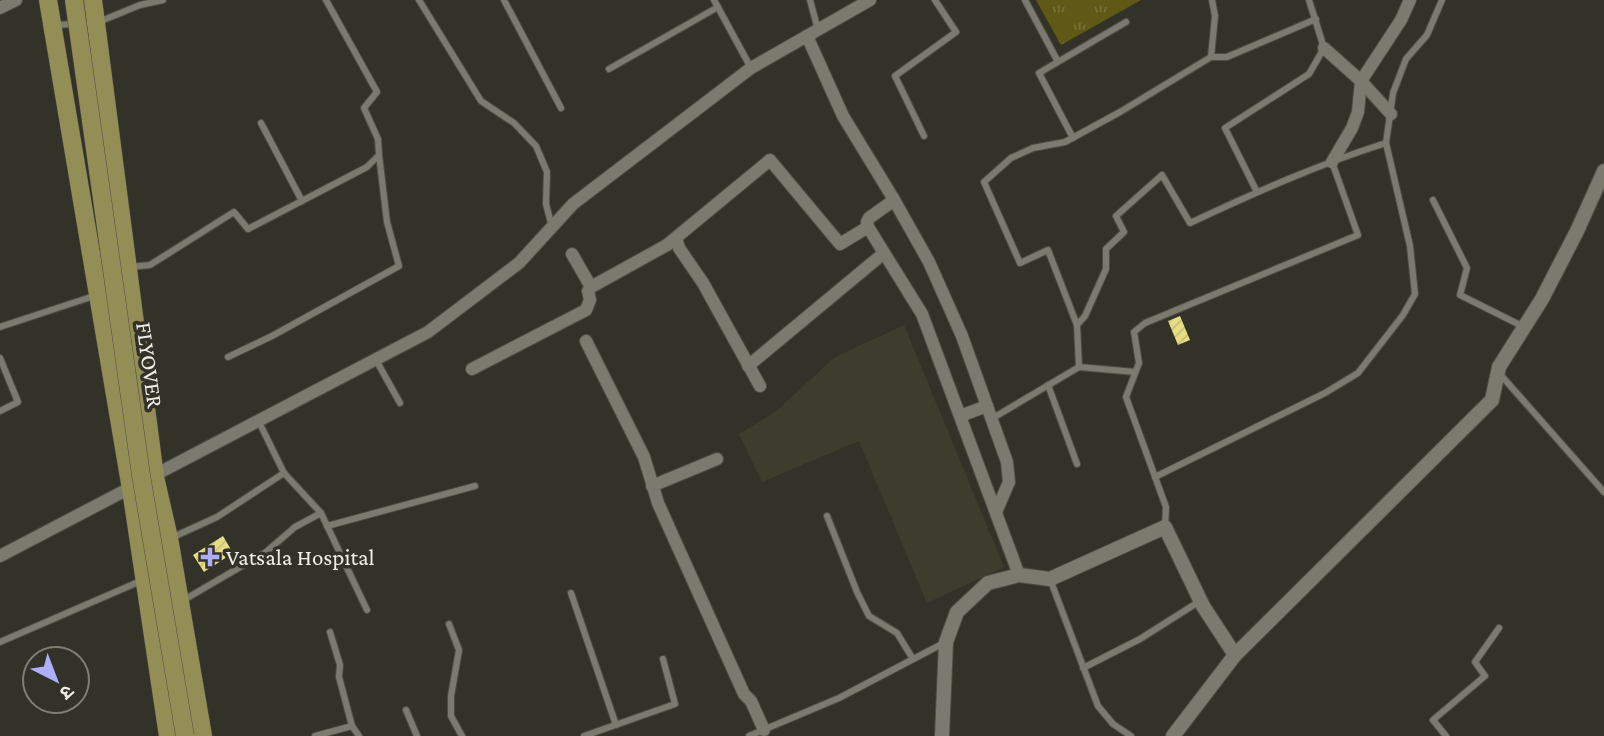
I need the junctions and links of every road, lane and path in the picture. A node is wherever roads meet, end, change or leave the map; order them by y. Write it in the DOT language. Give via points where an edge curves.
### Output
graph roads {
  1 [pos="16,0"];
  2 [pos="48,0"];
  3 [pos="74,0"];
  4 [pos="93,0"];
  5 [pos="163,0"];
  6 [pos="326,0"];
  7 [pos="419,0"];
  8 [pos="504,0"];
  9 [pos="713,0"];
  10 [pos="810,0"];
  11 [pos="935,0"];
  12 [pos="1025,0"];
  13 [pos="1212,0"];
  14 [pos="1308,0"];
  15 [pos="1410,0"];
  16 [pos="1442,0"];
  17 [pos="863,2"];
  18 [pos="718,7"];
  19 [pos="0,8"];
  20 [pos="1316,19"];
  21 [pos="1126,22"];
  22 [pos="96,23"];
  23 [pos="52,25"];
  24 [pos="812,33"];
  25 [pos="1324,48"];
  26 [pos="1211,57"];
  27 [pos="1057,60"];
  28 [pos="751,68"];
  29 [pos="609,69"];
  30 [pos="1361,81"];
  31 [pos="561,108"];
  32 [pos="1391,114"];
  33 [pos="261,123"];
  34 [pos="924,136"];
  35 [pos="1073,138"];
  36 [pos="1386,143"];
  37 [pos="379,155"];
  38 [pos="1332,162"];
  39 [pos="1604,171"];
  40 [pos="1256,192"];
  41 [pos="1599,193"];
  42 [pos="893,198"];
  43 [pos="1433,200"];
  44 [pos="302,201"];
  45 [pos="552,227"];
  46 [pos="868,227"];
  47 [pos="676,238"];
  48 [pos="884,253"];
  49 [pos="572,254"];
  50 [pos="127,267"];
  51 [pos="591,287"];
  52 [pos="130,288"];
  53 [pos="98,294"];
  54 [pos="1077,325"];
  55 [pos="0,327"];
  56 [pos="1524,327"];
  57 [pos="586,341"];
  58 [pos="228,357"];
  59 [pos="0,358"];
  60 [pos="376,360"];
  61 [pos="748,366"];
  62 [pos="1079,368"];
  63 [pos="472,369"];
  64 [pos="1498,371"];
  65 [pos="1135,372"];
  66 [pos="760,386"];
  67 [pos="1048,386"];
  68 [pos="400,403"];
  69 [pos="986,406"];
  70 [pos="0,411"];
  71 [pos="998,415"];
  72 [pos="960,416"];
  73 [pos="259,422"];
  74 [pos="718,459"];
  75 [pos="1077,464"];
  76 [pos="284,473"];
  77 [pos="155,477"];
  78 [pos="1156,477"];
  79 [pos="652,485"];
  80 [pos="475,486"];
  81 [pos="131,489"];
  82 [pos="1604,492"];
  83 [pos="996,512"];
  84 [pos="321,513"];
  85 [pos="827,516"];
  86 [pos="327,526"];
  87 [pos="1165,527"];
  88 [pos="169,538"];
  89 [pos="0,556"];
  90 [pos="1019,575"];
  91 [pos="145,579"];
  92 [pos="1050,579"];
  93 [pos="571,593"];
  94 [pos="1201,601"];
  95 [pos="181,602"];
  96 [pos="366,610"];
  97 [pos="449,624"];
  98 [pos="1499,628"];
  99 [pos="330,632"];
  100 [pos="0,642"];
  101 [pos="946,642"];
  102 [pos="1235,655"];
  103 [pos="663,659"];
  104 [pos="913,659"];
  105 [pos="1083,668"];
  106 [pos="406,710"];
  107 [pos="616,725"];
  108 [pos="352,726"];
  109 [pos="764,730"];
  110 [pos="168,736"];
  111 [pos="185,736"];
  112 [pos="203,736"];
  113 [pos="315,736"];
  114 [pos="359,736"];
  115 [pos="417,736"];
  116 [pos="462,736"];
  117 [pos="584,736"];
  118 [pos="749,736"];
  119 [pos="942,736"];
  120 [pos="1131,736"];
  121 [pos="1173,736"];
  122 [pos="1446,736"];
  1 -- 19 [label="street"];
  2 -- 23 [label="main road"];
  3 -- 111 [label="main road, FLYOVER, bridge" via="141,475"];
  4 -- 22 [label="main road"];
  5 -- 22 [label="lane"];
  6 -- 37 [label="lane" via="377,92 364,108 378,139"];
  7 -- 45 [label="lane" via="481,101 514,123 536,146 547,172 546,204"];
  8 -- 31 [label="lane"];
  9 -- 18 [label="lane"];
  10 -- 24 [label="lane"];
  11 -- 34 [label="lane" via="956,32 895,76"];
  12 -- 27 [label="lane"];
  13 -- 26 [label="lane"];
  14 -- 20 [label="lane"];
  15 -- 30 [label="street"];
  16 -- 32 [label="lane" via="1427,35 1406,59 1393,93"];
  17 -- 24 [label="street"];
  18 -- 28 [label="lane"];
  18 -- 29 [label="lane"];
  20 -- 25 [label="lane"];
  20 -- 26 [label="lane" via="1227,57"];
  21 -- 27 [label="lane"];
  22 -- 23 [label="lane"];
  22 -- 50 [label="main road"];
  23 -- 53 [label="main road"];
  24 -- 28 [label="street"];
  24 -- 42 [label="street" via="843,116"];
  25 -- 30 [label="street"];
  25 -- 40 [label="lane" via="1309,74 1225,128"];
  26 -- 35 [label="lane"];
  27 -- 35 [label="lane" via="1039,73"];
  28 -- 45 [label="street" via="573,204"];
  30 -- 32 [label="street"];
  30 -- 38 [label="street" via="1352,128"];
  32 -- 36 [label="lane"];
  33 -- 44 [label="lane"];
  35 -- 54 [label="lane" via="1011,158 984,182 1020,263 1048,250"];
  36 -- 38 [label="lane"];
  36 -- 78 [label="lane" via="1410,246 1415,294 1403,315 1358,373"];
  37 -- 44 [label="lane" via="367,167"];
  37 -- 58 [label="lane" via="387,222 400,266"];
  38 -- 40 [label="lane"];
  38 -- 65 [label="lane" via="1358,235 1145,324 1134,332 1139,363"];
  39 -- 41 [label="street"];
  40 -- 54 [label="lane" via="1190,223 1162,175 1116,216 1124,232 1106,249 1107,269"];
  41 -- 56 [label="street"];
  42 -- 46 [label="street" via="869,219"];
  42 -- 69 [label="street" via="929,262"];
  43 -- 56 [label="lane" via="1467,268 1460,295"];
  44 -- 50 [label="lane" via="248,229 234,212 150,265"];
  45 -- 60 [label="street" via="519,262 428,332"];
  46 -- 47 [label="street" via="840,244 770,160"];
  46 -- 48 [label="street"];
  47 -- 51 [label="street"];
  47 -- 61 [label="street"];
  48 -- 61 [label="street"];
  48 -- 72 [label="street" via="922,314"];
  49 -- 51 [label="street"];
  50 -- 52 [label="main road"];
  51 -- 63 [label="street" via="586,310"];
  52 -- 53 [label="lane"];
  52 -- 77 [label="main road"];
  53 -- 55 [label="lane"];
  53 -- 81 [label="main road"];
  54 -- 62 [label="lane"];
  56 -- 64 [label="street"];
  57 -- 79 [label="street"];
  59 -- 70 [label="lane" via="18,402"];
  60 -- 68 [label="lane"];
  60 -- 73 [label="street"];
  61 -- 66 [label="street"];
  62 -- 65 [label="lane"];
  62 -- 67 [label="lane"];
  64 -- 82 [label="lane"];
  64 -- 102 [label="street" via="1492,400"];
  65 -- 78 [label="lane" via="1126,397"];
  67 -- 71 [label="lane"];
  67 -- 75 [label="lane"];
  69 -- 72 [label="street"];
  69 -- 83 [label="street" via="1007,463 1009,482"];
  72 -- 83 [label="street"];
  73 -- 76 [label="lane"];
  73 -- 77 [label="street"];
  74 -- 79 [label="street"];
  76 -- 84 [label="lane"];
  76 -- 88 [label="lane" via="217,517"];
  77 -- 81 [label="street"];
  77 -- 88 [label="main road"];
  78 -- 87 [label="lane" via="1166,507"];
  79 -- 109 [label="street"];
  80 -- 86 [label="lane"];
  81 -- 89 [label="street"];
  81 -- 91 [label="main road"];
  83 -- 90 [label="street"];
  84 -- 86 [label="lane"];
  84 -- 95 [label="lane"];
  85 -- 104 [label="lane" via="869,616 897,633"];
  86 -- 96 [label="lane"];
  87 -- 92 [label="street"];
  87 -- 94 [label="street"];
  88 -- 95 [label="main road"];
  90 -- 92 [label="street"];
  90 -- 101 [label="street" via="988,583 957,612"];
  91 -- 100 [label="lane"];
  91 -- 110 [label="main road"];
  92 -- 105 [label="lane"];
  93 -- 107 [label="lane"];
  94 -- 102 [label="street"];
  94 -- 105 [label="lane"];
  95 -- 112 [label="main road"];
  97 -- 116 [label="lane" via="459,650 451,716"];
  98 -- 122 [label="lane" via="1475,662 1485,676 1433,720"];
  99 -- 108 [label="lane"];
  101 -- 104 [label="lane"];
  101 -- 119 [label="street"];
  102 -- 121 [label="street"];
  103 -- 107 [label="lane" via="675,704"];
  104 -- 109 [label="lane"];
  105 -- 120 [label="lane" via="1098,706"];
  106 -- 115 [label="lane"];
  107 -- 117 [label="lane"];
  108 -- 113 [label="lane"];
  108 -- 114 [label="lane"];
  109 -- 118 [label="lane"];
}
